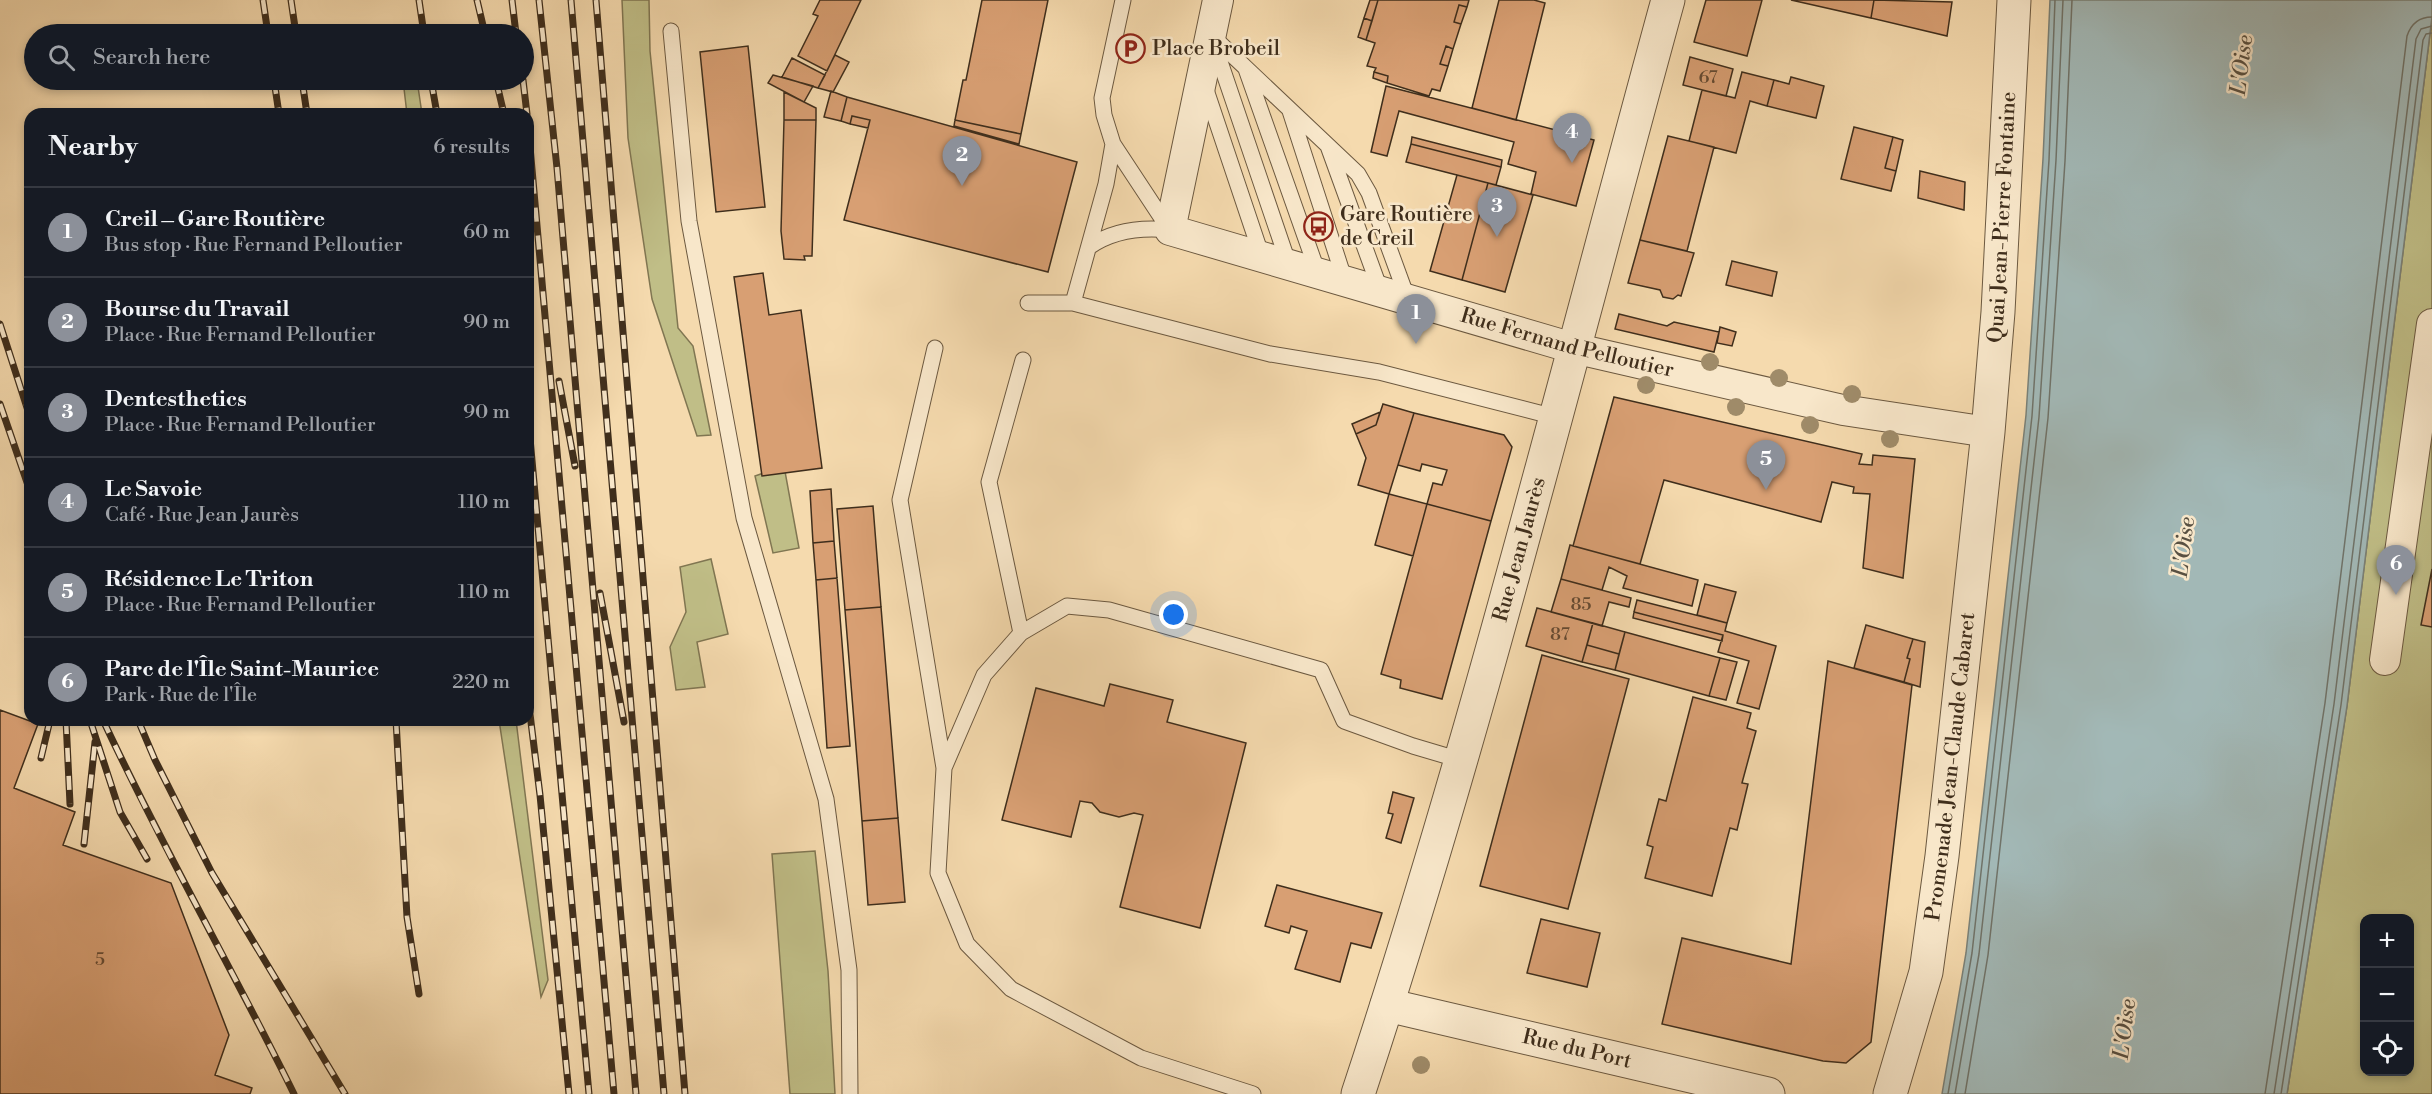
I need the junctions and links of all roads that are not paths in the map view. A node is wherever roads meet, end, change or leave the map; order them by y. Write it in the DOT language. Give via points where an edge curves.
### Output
graph roads {
  1 [pos="1123,0"];
  2 [pos="1218,0"];
  3 [pos="1668,0"];
  4 [pos="2014,0"];
  5 [pos="672,31"];
  6 [pos="1211,35"];
  7 [pos="1245,66"];
  8 [pos="1202,79"];
  9 [pos="1289,108"];
  10 [pos="1327,143"];
  11 [pos="1113,144"];
  12 [pos="1170,230"];
  13 [pos="1089,247"];
  14 [pos="1276,261"];
  15 [pos="1331,277"];
  16 [pos="1395,296"];
  17 [pos="1028,303"];
  18 [pos="1073,303"];
  19 [pos="2432,324"];
  20 [pos="935,348"];
  21 [pos="1573,348"];
  22 [pos="1023,360"];
  23 [pos="2429,361"];
  24 [pos="1555,417"];
  25 [pos="1988,432"];
  26 [pos="1021,633"];
  27 [pos="2385,660"];
  28 [pos="1460,760"];
  29 [pos="944,768"];
  30 [pos="1387,1005"];
  31 [pos="850,1094"];
  32 [pos="1253,1094"];
  33 [pos="1358,1094"];
  34 [pos="1768,1094"];
  35 [pos="1890,1094"];
  1 -- 11 [label="lane" via="1102,98"];
  2 -- 6 [label="street"];
  3 -- 21 [label="street, Rue Jean Jaurès"];
  4 -- 25 [label="street, Quai Jean-Pierre Fontaine"];
  5 -- 31 [label="lane" via="689,222 744,518 826,799 849,970"];
  6 -- 7 [label="lane"];
  6 -- 8 [label="street"];
  6 -- 14 [label="lane"];
  7 -- 9 [label="lane"];
  7 -- 15 [label="lane"];
  8 -- 12 [label="street"];
  8 -- 14 [label="lane"];
  9 -- 10 [label="lane"];
  9 -- 15 [label="lane"];
  10 -- 16 [label="lane"];
  10 -- 16 [label="lane" via="1364,183"];
  11 -- 12 [label="lane"];
  11 -- 13 [label="lane"];
  12 -- 13 [label="lane" via="1136,229 1101,238"];
  12 -- 14 [label="street, Rue Fernand Pelloutier"];
  13 -- 18 [label="lane"];
  14 -- 15 [label="street, Rue Fernand Pelloutier"];
  15 -- 16 [label="street, Rue Fernand Pelloutier"];
  16 -- 21 [label="street, Rue Fernand Pelloutier"];
  17 -- 18 [label="lane"];
  18 -- 24 [label="lane" via="1270,354 1379,372"];
  19 -- 23 [label="street"];
  20 -- 29 [label="lane" via="900,500"];
  21 -- 24 [label="street, Rue Jean Jaurès"];
  21 -- 25 [label="street, Rue Fernand Pelloutier" via="1843,410"];
  22 -- 26 [label="lane" via="989,482"];
  23 -- 27 [label="street"];
  24 -- 28 [label="street, Rue Jean Jaurès"];
  25 -- 35 [label="street, Promenade Jean-Claude Cabaret" via="1926,972"];
  26 -- 28 [label="lane" via="1067,606 1109,610 1321,670 1344,721"];
  26 -- 29 [label="lane" via="984,675"];
  28 -- 30 [label="street, Rue Jean Jaurès"];
  29 -- 32 [label="lane" via="938,873 967,944 1011,989 1131,1053"];
  30 -- 33 [label="street, Rue Jean Jaurès"];
  30 -- 34 [label="street, Rue du Port"];
}
